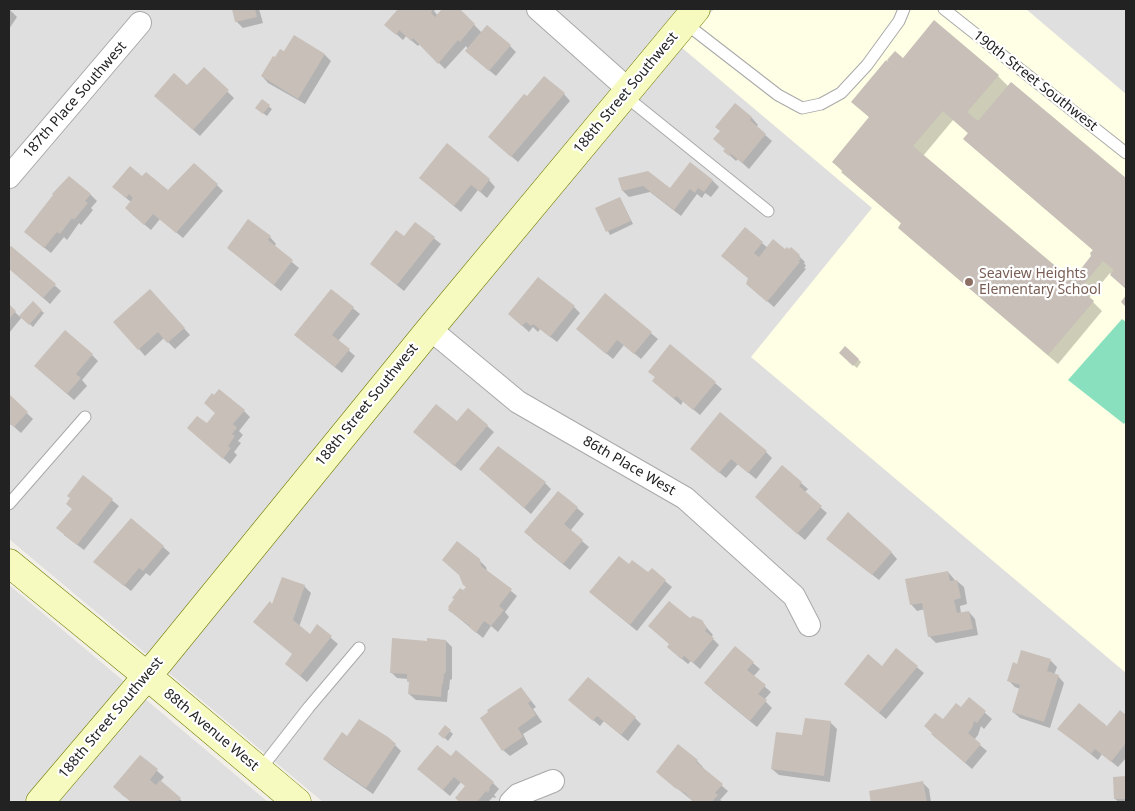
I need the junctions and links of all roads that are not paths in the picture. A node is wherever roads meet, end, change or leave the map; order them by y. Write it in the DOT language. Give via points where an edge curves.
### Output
graph roads {
  1 [pos="538,9"];
  2 [pos="904,9"];
  3 [pos="944,9"];
  4 [pos="690,16"];
  5 [pos="140,23"];
  6 [pos="627,92"];
  7 [pos="1126,153"];
  8 [pos="9,177"];
  9 [pos="768,211"];
  10 [pos="430,329"];
  11 [pos="85,418"];
  12 [pos="9,504"];
  13 [pos="9,563"];
  14 [pos="808,625"];
  15 [pos="359,648"];
  16 [pos="147,676"];
  17 [pos="259,771"];
  18 [pos="553,782"];
  19 [pos="40,802"];
  20 [pos="297,802"];
  21 [pos="511,802"];
  1 -- 6 [label="street"];
  2 -- 4 [label="lane" via="900,20 867,65 841,93 821,104 802,108 778,95"];
  3 -- 7 [label="lane, 190th Street Southwest"];
  4 -- 6 [label="street, 188th Street Southwest"];
  5 -- 8 [label="street, 187th Place Southwest"];
  6 -- 9 [label="lane"];
  6 -- 10 [label="street, 188th Street Southwest"];
  10 -- 14 [label="street, 86th Place West" via="518,402 685,498 794,596"];
  10 -- 16 [label="street, 188th Street Southwest"];
  11 -- 12 [label="lane"];
  13 -- 16 [label="street, 88th Avenue West"];
  15 -- 17 [label="lane"];
  16 -- 17 [label="street, 88th Avenue West"];
  16 -- 19 [label="street, 188th Street Southwest"];
  17 -- 20 [label="street, 88th Avenue West"];
  18 -- 21 [label="street" via="518,795"];
}
